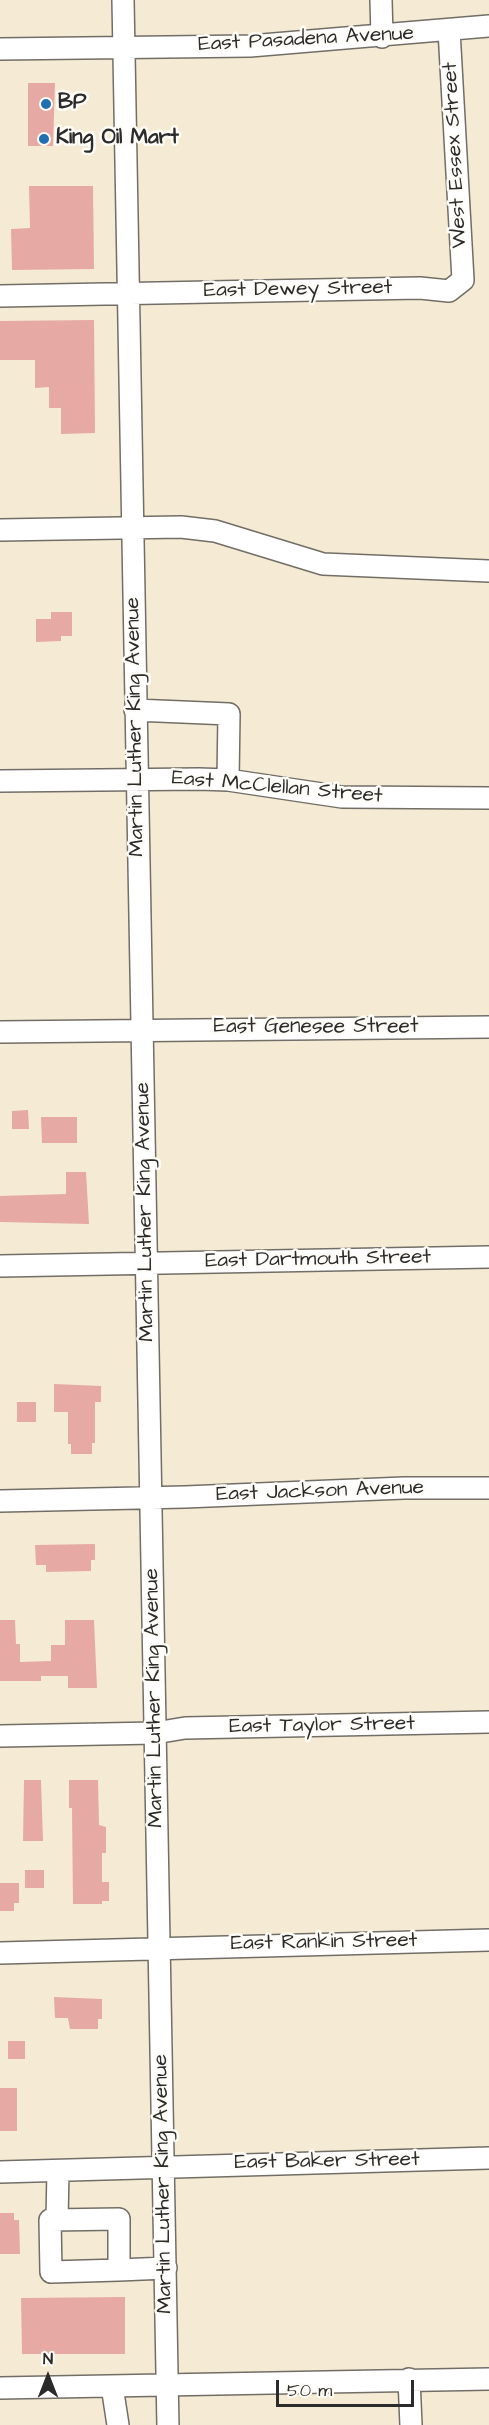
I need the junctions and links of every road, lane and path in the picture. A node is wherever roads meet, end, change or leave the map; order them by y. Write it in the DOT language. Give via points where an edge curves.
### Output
graph roads {
  1 [pos="123,0"];
  2 [pos="381,0"];
  3 [pos="489,26"];
  4 [pos="449,30"];
  5 [pos="381,37"];
  6 [pos="123,47"];
  7 [pos="0,49"];
  8 [pos="463,280"];
  9 [pos="128,294"];
  10 [pos="0,296"];
  11 [pos="133,527"];
  12 [pos="0,530"];
  13 [pos="489,571"];
  14 [pos="135,710"];
  15 [pos="137,779"];
  16 [pos="228,780"];
  17 [pos="0,782"];
  18 [pos="489,798"];
  19 [pos="489,1027"];
  20 [pos="143,1029"];
  21 [pos="0,1032"];
  22 [pos="489,1257"];
  23 [pos="146,1264"];
  24 [pos="0,1266"];
  25 [pos="489,1488"];
  26 [pos="151,1498"];
  27 [pos="0,1501"];
  28 [pos="489,1722"];
  29 [pos="155,1733"];
  30 [pos="0,1736"];
  31 [pos="489,1940"];
  32 [pos="159,1950"];
  33 [pos="0,1953"];
  34 [pos="489,2158"];
  35 [pos="164,2168"];
  36 [pos="58,2171"];
  37 [pos="0,2172"];
  38 [pos="57,2220"];
  39 [pos="166,2268"];
  40 [pos="119,2270"];
  41 [pos="410,2379"];
  42 [pos="489,2379"];
  43 [pos="112,2386"];
  44 [pos="167,2386"];
  45 [pos="0,2388"];
  46 [pos="118,2425"];
  47 [pos="168,2425"];
  48 [pos="411,2425"];
  1 -- 6 [label="street, Martin Luther King Avenue"];
  2 -- 5 [label="street"];
  3 -- 4 [label="street, East Pasadena Avenue"];
  4 -- 5 [label="street, East Pasadena Avenue"];
  4 -- 8 [label="street, West Essex Street"];
  5 -- 6 [label="street, East Pasadena Avenue" via="250,46"];
  6 -- 7 [label="street, East Pasadena Avenue"];
  6 -- 9 [label="street, Martin Luther King Avenue"];
  8 -- 9 [label="street, East Dewey Street" via="449,291 420,288"];
  9 -- 10 [label="street, East Dewey Street"];
  9 -- 11 [label="street, Martin Luther King Avenue"];
  11 -- 12 [label="street"];
  11 -- 13 [label="street" via="215,531 323,564"];
  11 -- 14 [label="street, Martin Luther King Avenue"];
  14 -- 15 [label="street, Martin Luther King Avenue"];
  14 -- 16 [label="street" via="229,714"];
  15 -- 16 [label="street, East McClellan Street"];
  15 -- 17 [label="street, East McClellan Street"];
  15 -- 20 [label="street, Martin Luther King Avenue"];
  16 -- 18 [label="street, East McClellan Street" via="342,797"];
  19 -- 20 [label="street, East Genesee Street"];
  20 -- 21 [label="street, East Genesee Street"];
  20 -- 23 [label="street, Martin Luther King Avenue"];
  22 -- 23 [label="street, East Dartmouth Street"];
  23 -- 24 [label="street, East Dartmouth Street"];
  23 -- 26 [label="street, Martin Luther King Avenue"];
  25 -- 26 [label="street, East Jackson Avenue"];
  26 -- 27 [label="street, East Jackson Avenue"];
  26 -- 29 [label="street, Martin Luther King Avenue"];
  28 -- 29 [label="street, East Taylor Street" via="186,1728"];
  29 -- 30 [label="street, East Taylor Street"];
  29 -- 32 [label="street, Martin Luther King Avenue"];
  31 -- 32 [label="street, East Rankin Street"];
  32 -- 33 [label="street, East Rankin Street"];
  32 -- 35 [label="street, Martin Luther King Avenue"];
  34 -- 35 [label="street, East Baker Street"];
  35 -- 36 [label="street, East Baker Street"];
  35 -- 39 [label="street, Martin Luther King Avenue"];
  36 -- 37 [label="street, East Baker Street"];
  36 -- 38 [label="street"];
  38 -- 40 [label="street" via="119,2219"];
  38 -- 40 [label="street" via="50,2220 51,2272"];
  39 -- 40 [label="street"];
  39 -- 44 [label="street, Martin Luther King Avenue"];
  41 -- 42 [label="street"];
  41 -- 44 [label="street"];
  41 -- 48 [label="street"];
  43 -- 44 [label="street"];
  43 -- 45 [label="street"];
  43 -- 46 [label="street"];
  44 -- 47 [label="street, Martin Luther King Avenue"];
}
